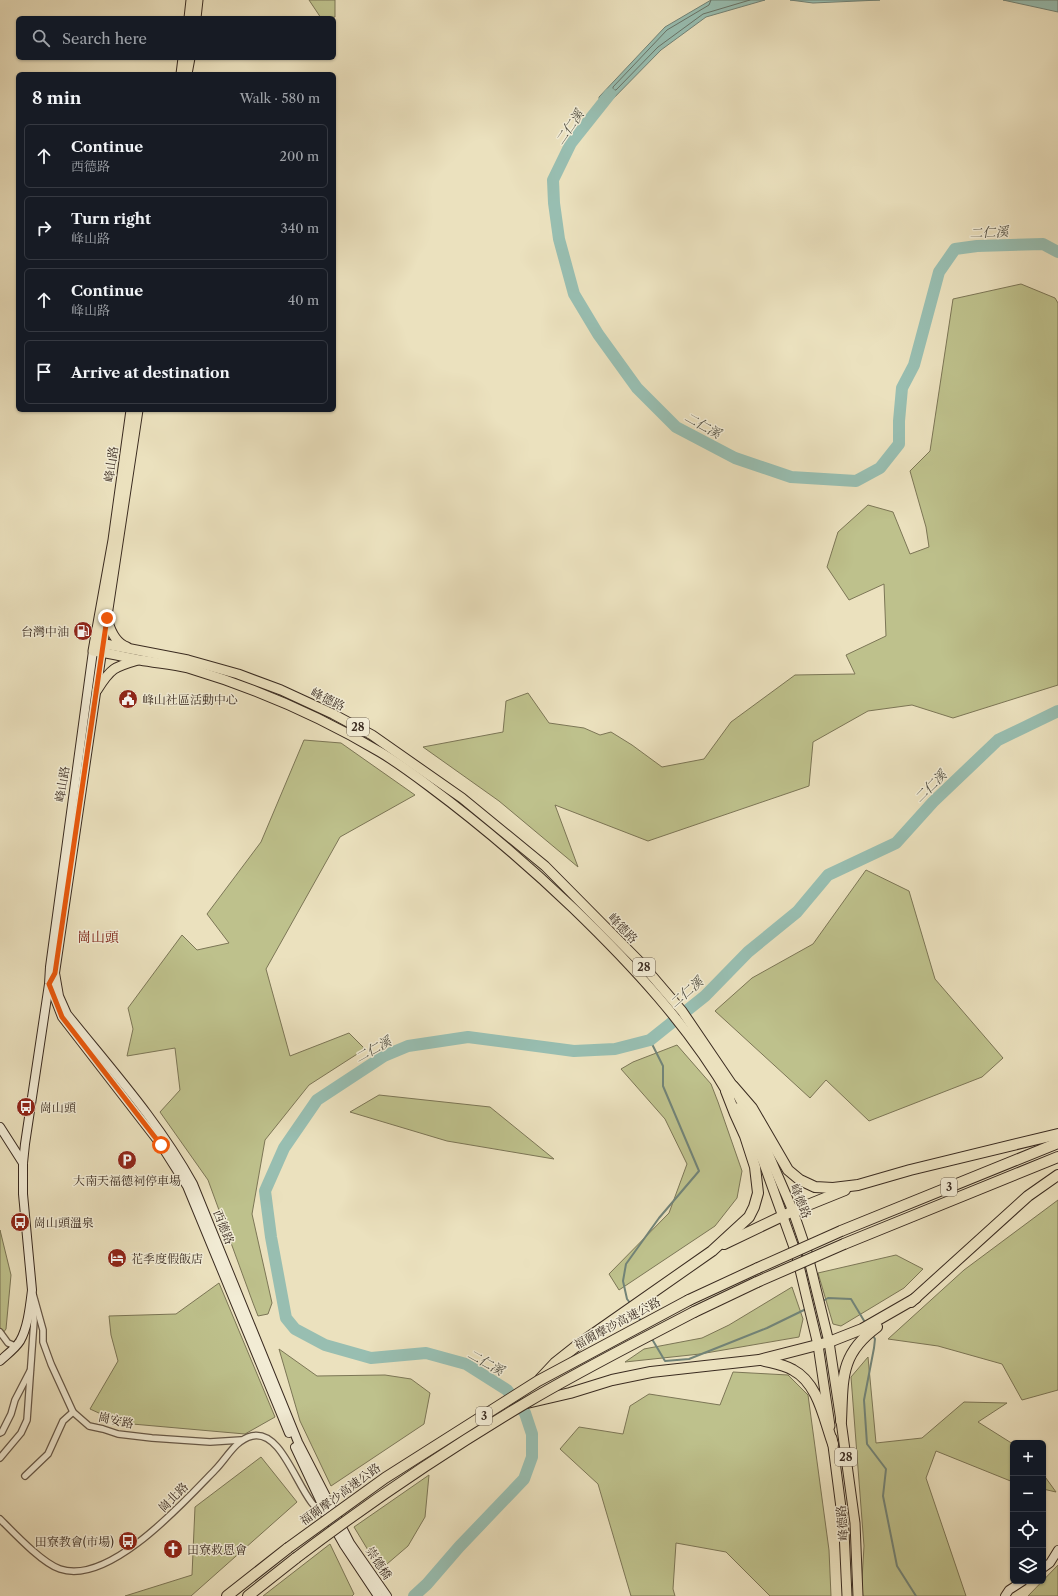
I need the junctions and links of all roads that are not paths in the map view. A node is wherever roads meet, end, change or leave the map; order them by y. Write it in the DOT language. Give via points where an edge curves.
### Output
graph roads {
  1 [pos="191,0"];
  2 [pos="198,0"];
  3 [pos="189,16"];
  4 [pos="196,16"];
  5 [pos="183,60"];
  6 [pos="190,60"];
  7 [pos="181,72"];
  8 [pos="187,72"];
  9 [pos="131,412"];
  10 [pos="138,412"];
  11 [pos="107,618"];
  12 [pos="98,647"];
  13 [pos="139,656"];
  14 [pos="97,690"];
  15 [pos="55,973"];
  16 [pos="49,984"];
  17 [pos="728,1085"];
  18 [pos="0,1127"];
  19 [pos="1058,1134"];
  20 [pos="1058,1143"];
  21 [pos="1058,1157"];
  22 [pos="23,1163"];
  23 [pos="1058,1175"];
  24 [pos="190,1185"];
  25 [pos="858,1185"];
  26 [pos="793,1211"];
  27 [pos="783,1216"];
  28 [pos="712,1251"];
  29 [pos="32,1290"];
  30 [pos="916,1298"];
  31 [pos="0,1332"];
  32 [pos="829,1342"];
  33 [pos="818,1345"];
  34 [pos="15,1346"];
  35 [pos="759,1360"];
  36 [pos="0,1361"];
  37 [pos="32,1367"];
  38 [pos="538,1381"];
  39 [pos="523,1404"];
  40 [pos="73,1412"];
  41 [pos="841,1421"];
  42 [pos="0,1433"];
  43 [pos="242,1440"];
  44 [pos="833,1444"];
  45 [pos="0,1458"];
  46 [pos="25,1476"];
  47 [pos="330,1514"];
  48 [pos="0,1519"];
  49 [pos="347,1544"];
  50 [pos="1058,1550"];
  51 [pos="1046,1566"];
  52 [pos="1019,1584"];
  53 [pos="227,1596"];
  54 [pos="248,1596"];
  55 [pos="378,1596"];
  56 [pos="387,1596"];
  57 [pos="846,1596"];
  58 [pos="858,1596"];
  59 [pos="1005,1596"];
  1 -- 3 [label="main road"];
  2 -- 4 [label="main road"];
  5 -- 7 [label="main road"];
  6 -- 8 [label="main road"];
  9 -- 12 [label="main road, 峰山路"];
  10 -- 11 [label="main road, 峰山路"];
  11 -- 12 [label="main road, 峰山路"];
  11 -- 13 [label="main road" via="117,640"];
  12 -- 13 [label="main road, 峰德路 / 28"];
  12 -- 14 [label="street, 峰山路"];
  12 -- 16 [label="street, 峰山路" via="67,837"];
  13 -- 14 [label="main road" via="114,668"];
  13 -- 17 [label="main road, 峰德路 / 28" via="240,686 300,710 379,752 455,805 538,874 593,927 635,971"];
  13 -- 17 [label="main road, 峰德路 / 28" via="188,660 238,674 281,690 372,735 462,798 545,866 664,990 696,1031"];
  14 -- 15 [label="street, 峰山路"];
  15 -- 16 [label="street"];
  15 -- 24 [label="street, 西德路" via="59,996 67,1014 161,1133 182,1164"];
  16 -- 22 [label="street, 峰山路"];
  16 -- 24 [label="street, 西德路" via="62,1017"];
  17 -- 25 [label="highway" via="752,1108 780,1158 794,1175 815,1187"];
  17 -- 26 [label="main road, 峰德路 / 28" via="767,1151"];
  17 -- 27 [label="main road, 峰德路 / 28" via="763,1161"];
  17 -- 28 [label="highway" via="735,1114 751,1151 758,1193 749,1217"];
  18 -- 22 [label="street"];
  19 -- 25 [label="highway"];
  20 -- 38 [label="highway, 福爾摩沙高速公路 / 3, bridge" via="841,1231 758,1268 690,1300"];
  21 -- 39 [label="highway, 3, bridge" via="757,1282 694,1312"];
  22 -- 29 [label="street, 崗安路" via="23,1194"];
  23 -- 30 [label="highway" via="1028,1196"];
  24 -- 47 [label="street, 西德路" via="281,1405"];
  25 -- 26 [label="highway"];
  26 -- 27 [label="highway"];
  26 -- 32 [label="main road, 峰德路 / 28" via="812,1269"];
  27 -- 28 [label="highway"];
  27 -- 33 [label="main road, 峰德路 / 28" via="802,1275"];
  28 -- 38 [label="highway" via="580,1344 555,1363"];
  29 -- 34 [label="street, 崗安路" via="26,1326"];
  29 -- 37 [label="street, 崗安路"];
  29 -- 40 [label="street, 崗安路" via="43,1330 43,1342"];
  30 -- 32 [label="highway" via="862,1329"];
  30 -- 41 [label="highway" via="866,1335 854,1350 844,1369"];
  31 -- 34 [label="street" via="8,1343"];
  32 -- 33 [label="highway"];
  32 -- 41 [label="main road, 峰德路 / 28"];
  33 -- 35 [label="highway"];
  33 -- 44 [label="main road, 峰德路 / 28"];
  34 -- 36 [label="street, 崗安路"];
  35 -- 39 [label="highway, bridge" via="628,1377"];
  35 -- 44 [label="highway" via="782,1365 804,1377 817,1397"];
  37 -- 42 [label="street"];
  37 -- 45 [label="street, 崗安路" via="28,1420 21,1433"];
  38 -- 53 [label="highway, 福爾摩沙高速公路 / 3, bridge" via="385,1478"];
  39 -- 54 [label="highway, 3, bridge" via="410,1477 296,1558"];
  40 -- 43 [label="street, 崗安路" via="89,1426 118,1434 210,1442"];
  40 -- 46 [label="street" via="63,1421 48,1454"];
  41 -- 58 [label="main road, 峰德路 / 28" via="855,1523"];
  43 -- 47 [label="street" via="263,1436 276,1444 311,1501 319,1511"];
  43 -- 48 [label="street, 崗北路" via="224,1462 146,1537 96,1567 75,1572 59,1569 23,1542"];
  44 -- 57 [label="main road, 峰德路 / 28" via="844,1531"];
  47 -- 49 [label="street, 西德路"];
  49 -- 55 [label="street, 崇德橋"];
  49 -- 56 [label="street, 崇德橋"];
  50 -- 51 [label="street"];
  52 -- 59 [label="street"];
}
